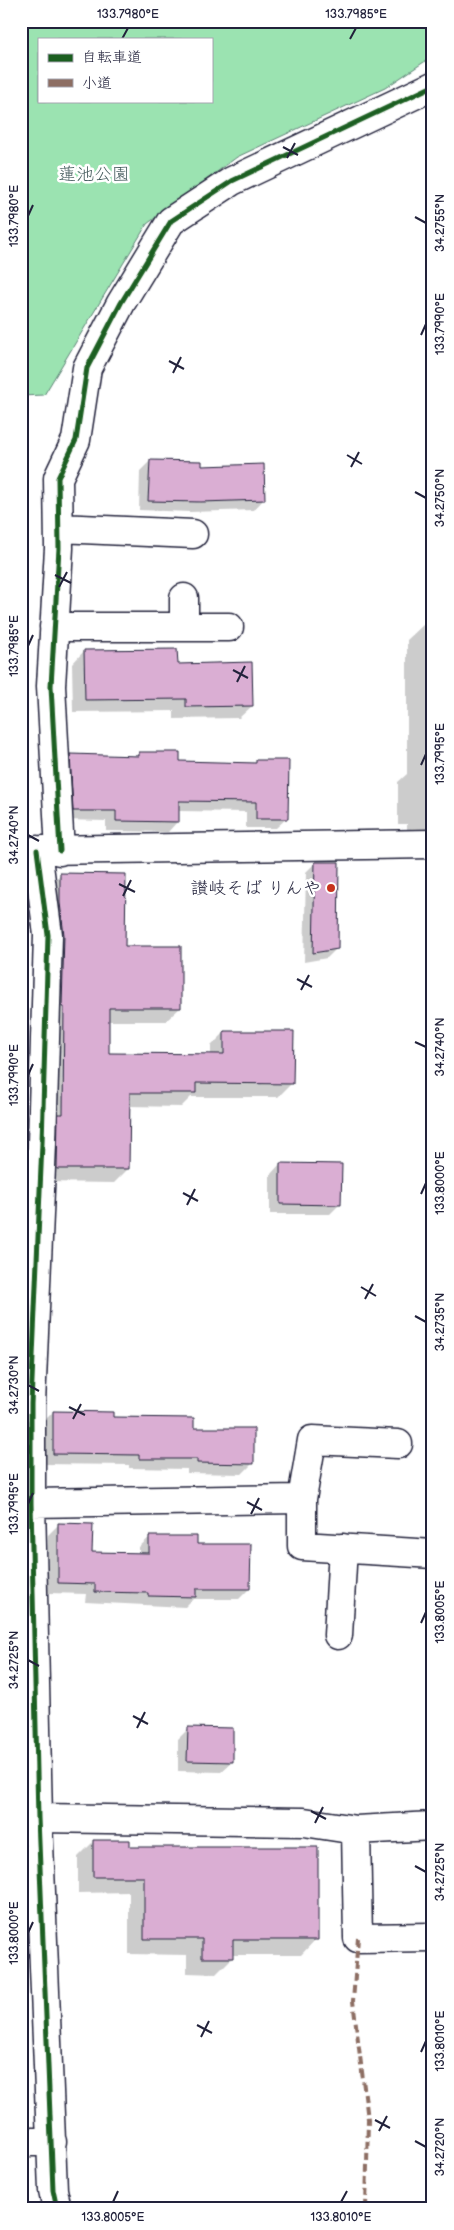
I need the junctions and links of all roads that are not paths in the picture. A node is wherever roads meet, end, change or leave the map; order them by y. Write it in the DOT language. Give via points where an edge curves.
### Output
graph roads {
  1 [pos="433,86"];
  2 [pos="59,528"];
  3 [pos="193,534"];
  4 [pos="184,598"];
  5 [pos="54,627"];
  6 [pos="184,627"];
  7 [pos="229,627"];
  8 [pos="433,844"];
  9 [pos="40,850"];
  10 [pos="398,1444"];
  11 [pos="302,1499"];
  12 [pos="31,1503"];
  13 [pos="343,1548"];
  14 [pos="433,1554"];
  15 [pos="338,1635"];
  16 [pos="33,1806"];
  17 [pos="433,1826"];
  18 [pos="356,1830"];
  19 [pos="433,1937"];
  20 [pos="21,2142"];
  21 [pos="52,2142"];
  22 [pos="57,2209"];
  1 -- 2 [label="street" via="232,182 171,221 121,302 87,368 76,440 58,478"];
  2 -- 3 [label="street"];
  2 -- 5 [label="street"];
  4 -- 6 [label="street"];
  5 -- 6 [label="street"];
  5 -- 9 [label="street"];
  6 -- 7 [label="street"];
  8 -- 9 [label="street"];
  9 -- 12 [label="street" via="48,935 31,1404"];
  10 -- 11 [label="street" via="312,1440"];
  11 -- 12 [label="street"];
  11 -- 13 [label="street" via="302,1546"];
  12 -- 16 [label="street"];
  13 -- 14 [label="street"];
  13 -- 15 [label="street"];
  16 -- 18 [label="street" via="304,1822"];
  16 -- 21 [label="street"];
  17 -- 18 [label="street"];
  18 -- 19 [label="street" via="358,1938"];
  20 -- 21 [label="street"];
  21 -- 22 [label="street" via="53,2190"];
}
